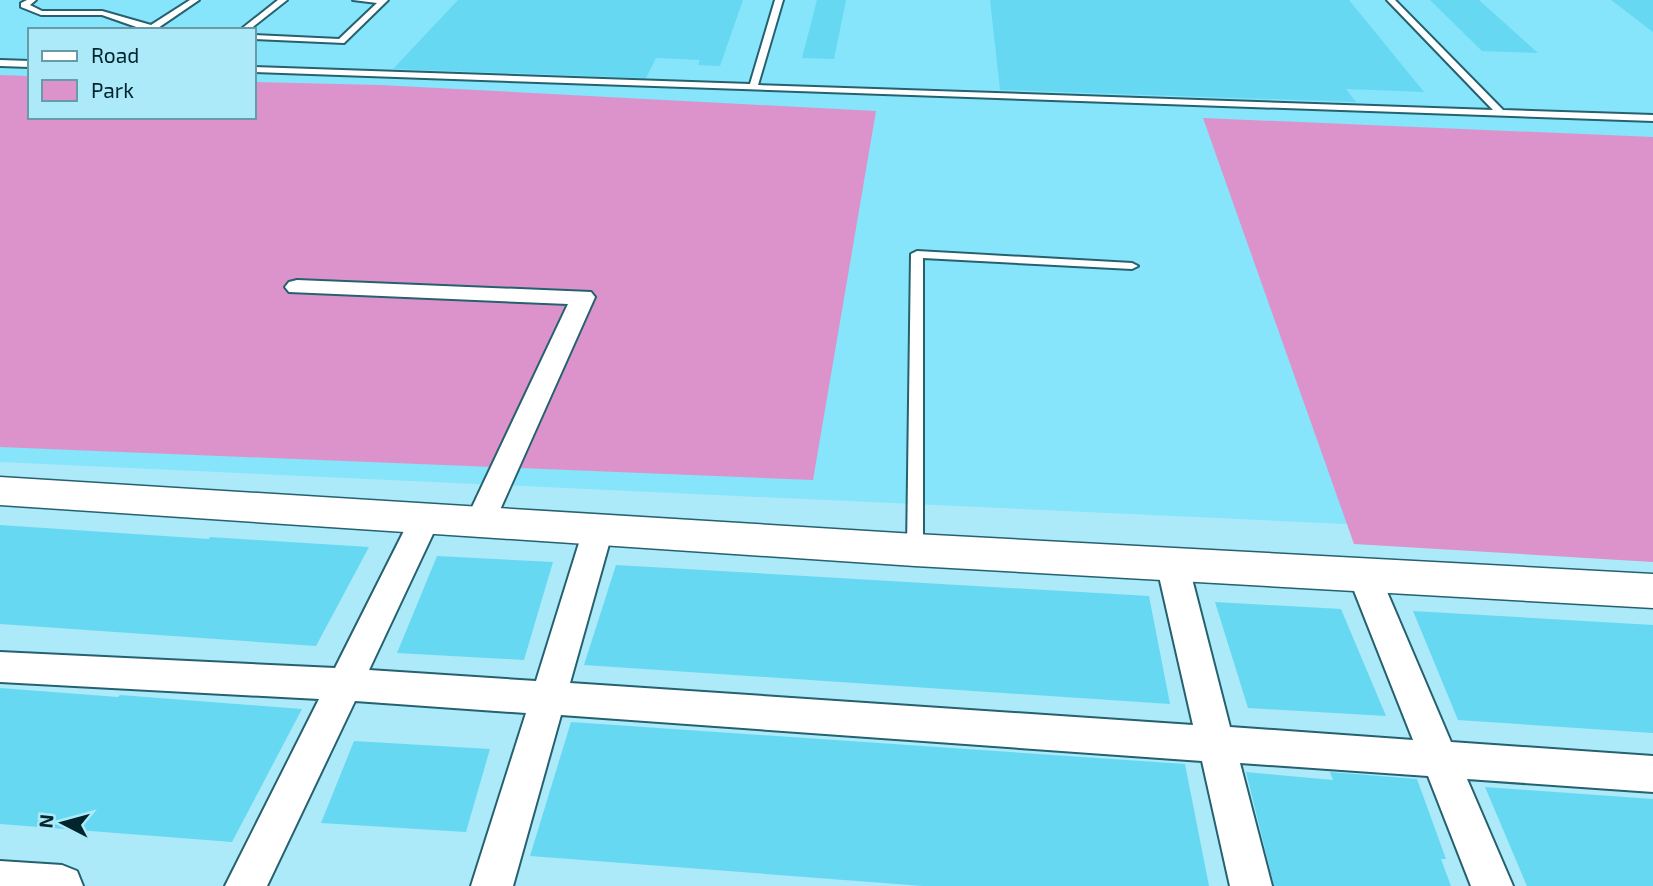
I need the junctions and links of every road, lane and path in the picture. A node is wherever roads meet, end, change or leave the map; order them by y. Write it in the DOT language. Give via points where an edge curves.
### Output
graph roads {
  1 [pos="32,0"];
  2 [pos="195,0"];
  3 [pos="283,0"];
  4 [pos="357,0"];
  5 [pos="779,0"];
  6 [pos="1391,0"];
  7 [pos="384,1"];
  8 [pos="147,28"];
  9 [pos="152,28"];
  10 [pos="247,28"];
  11 [pos="256,37"];
  12 [pos="0,63"];
  13 [pos="28,64"];
  14 [pos="256,70"];
  15 [pos="754,85"];
  16 [pos="1501,113"];
  17 [pos="1653,118"];
  18 [pos="1132,266"];
  19 [pos="297,287"];
  20 [pos="0,492"];
  21 [pos="425,519"];
  22 [pos="480,522"];
  23 [pos="598,530"];
  24 [pos="915,550"];
  25 [pos="1172,563"];
  26 [pos="1363,573"];
  27 [pos="1653,591"];
  28 [pos="0,667"];
  29 [pos="343,684"];
  30 [pos="547,698"];
  31 [pos="1216,743"];
  32 [pos="1440,758"];
  33 [pos="1653,774"];
  34 [pos="0,882"];
  35 [pos="62,886"];
  36 [pos="246,886"];
  37 [pos="492,886"];
  38 [pos="1251,886"];
  39 [pos="1492,886"];
  1 -- 8 [label="lane" via="24,5 41,13 102,13"];
  2 -- 9 [label="lane"];
  3 -- 10 [label="lane"];
  4 -- 7 [label="lane"];
  5 -- 15 [label="lane"];
  6 -- 16 [label="lane"];
  7 -- 11 [label="lane" via="341,41"];
  12 -- 13 [label="lane"];
  14 -- 15 [label="lane"];
  15 -- 16 [label="lane"];
  16 -- 17 [label="lane"];
  18 -- 24 [label="lane" via="917,254"];
  19 -- 22 [label="street" via="583,297"];
  20 -- 21 [label="street"];
  21 -- 22 [label="street"];
  21 -- 29 [label="street"];
  22 -- 23 [label="street"];
  23 -- 24 [label="street"];
  23 -- 30 [label="street"];
  24 -- 25 [label="street"];
  25 -- 26 [label="street"];
  25 -- 31 [label="street"];
  26 -- 27 [label="street"];
  26 -- 32 [label="street"];
  28 -- 29 [label="street"];
  29 -- 30 [label="street"];
  29 -- 36 [label="street"];
  30 -- 31 [label="street"];
  30 -- 37 [label="street"];
  31 -- 32 [label="street"];
  31 -- 38 [label="street"];
  32 -- 33 [label="street"];
  32 -- 39 [label="street"];
  34 -- 35 [label="street"];
}
